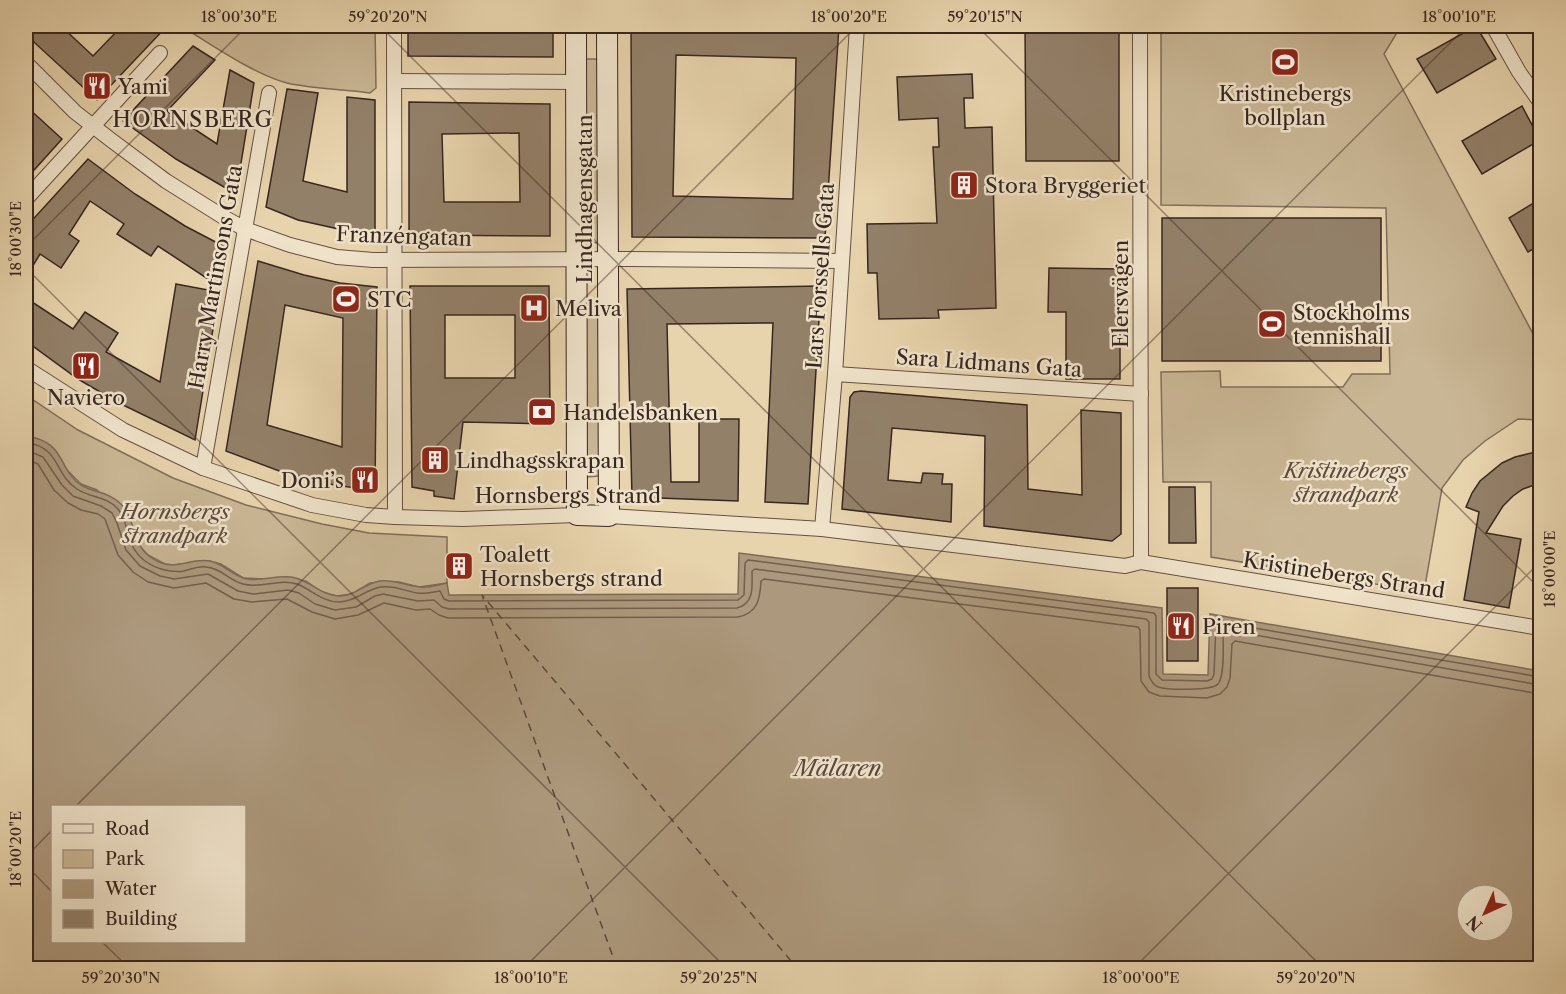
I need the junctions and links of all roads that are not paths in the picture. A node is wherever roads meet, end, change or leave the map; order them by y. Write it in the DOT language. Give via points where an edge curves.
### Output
graph roads {
  1 [pos="394,26"];
  2 [pos="576,26"];
  3 [pos="607,26"];
  4 [pos="857,26"];
  5 [pos="1140,26"];
  6 [pos="1493,26"];
  7 [pos="160,53"];
  8 [pos="26,63"];
  9 [pos="395,81"];
  10 [pos="576,82"];
  11 [pos="269,93"];
  12 [pos="1540,102"];
  13 [pos="93,126"];
  14 [pos="26,199"];
  15 [pos="245,229"];
  16 [pos="394,260"];
  17 [pos="575,260"];
  18 [pos="609,260"];
  19 [pos="842,261"];
  20 [pos="26,368"];
  21 [pos="835,374"];
  22 [pos="1141,394"];
  23 [pos="203,468"];
  24 [pos="578,515"];
  25 [pos="609,516"];
  26 [pos="395,517"];
  27 [pos="822,529"];
  28 [pos="1141,562"];
  29 [pos="1540,628"];
  1 -- 9 [label="street"];
  2 -- 10 [label="street, Lindhagensgatan"];
  3 -- 18 [label="street, Lindhagensgatan"];
  4 -- 19 [label="street, Lars Forssells Gata"];
  5 -- 22 [label="street, Elersvägen"];
  6 -- 12 [label="street"];
  7 -- 13 [label="street"];
  8 -- 13 [label="street, Franzéngatan"];
  9 -- 10 [label="street"];
  9 -- 16 [label="street"];
  10 -- 17 [label="street, Lindhagensgatan"];
  11 -- 15 [label="street, Harry Martinsons Gata"];
  13 -- 14 [label="street"];
  13 -- 15 [label="street, Franzéngatan" via="166,181"];
  15 -- 16 [label="street, Franzéngatan" via="337,257"];
  15 -- 23 [label="street, Harry Martinsons Gata"];
  16 -- 17 [label="street, Franzéngatan"];
  16 -- 26 [label="street"];
  17 -- 18 [label="street, Franzéngatan"];
  17 -- 24 [label="street, Lindhagensgatan"];
  18 -- 19 [label="street, Franzéngatan"];
  18 -- 25 [label="street, Lindhagensgatan"];
  19 -- 21 [label="street, Lars Forssells Gata"];
  20 -- 23 [label="street, Hornsbergs Strand" via="123,430"];
  21 -- 22 [label="street, Sara Lidmans Gata"];
  21 -- 27 [label="street, Lars Forssells Gata"];
  22 -- 28 [label="street, Elersvägen"];
  23 -- 26 [label="street, Hornsbergs Strand" via="312,505"];
  24 -- 25 [label="street, Hornsbergs Strand"];
  24 -- 26 [label="street, Hornsbergs Strand"];
  25 -- 27 [label="street, Hornsbergs Strand"];
  27 -- 28 [label="street, Hornsbergs Strand" via="1125,566"];
  28 -- 29 [label="street, Kristinebergs Strand"];
}
